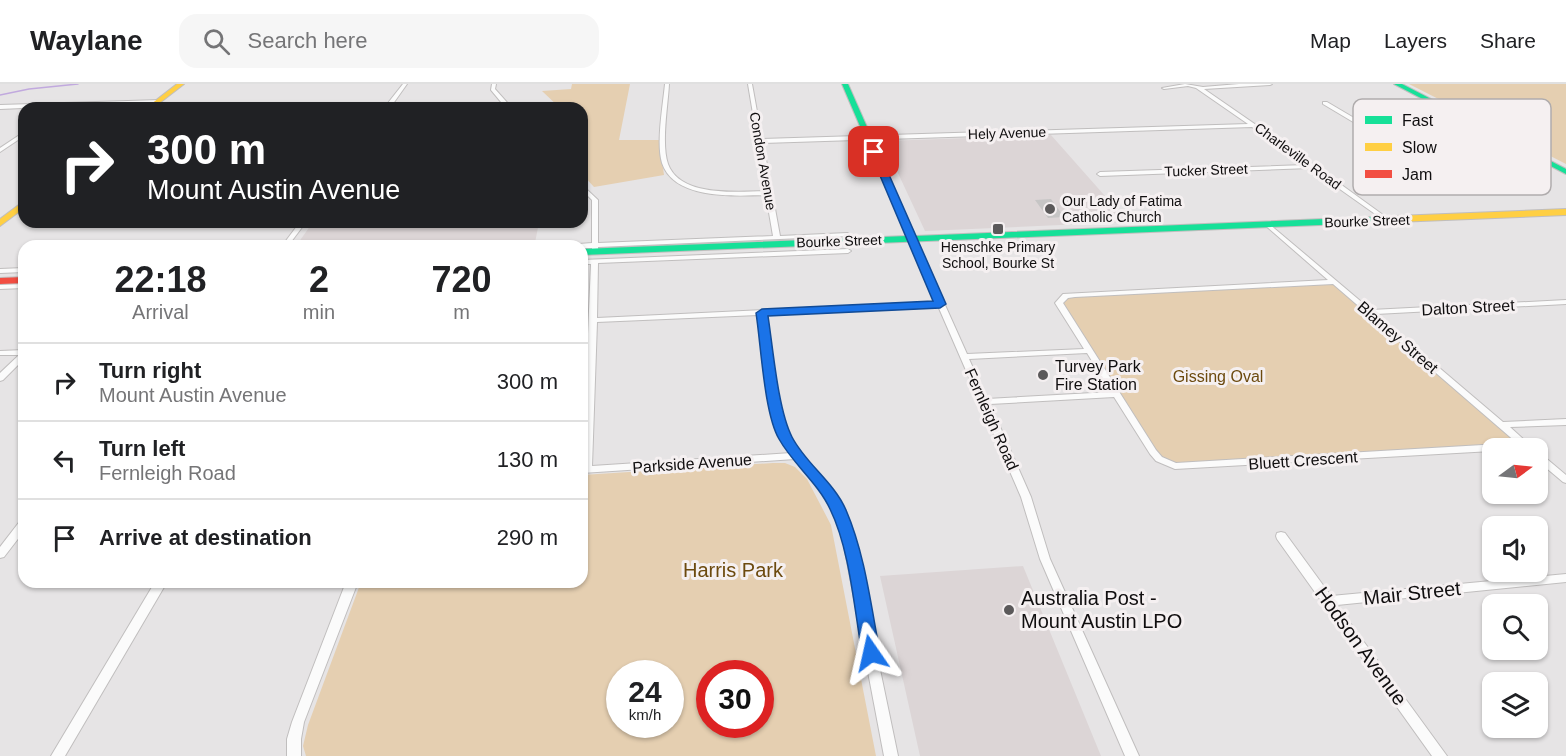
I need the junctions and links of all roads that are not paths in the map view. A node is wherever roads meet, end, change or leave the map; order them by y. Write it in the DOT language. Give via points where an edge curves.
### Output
graph roads {
  1 [pos="181,84"];
  2 [pos="405,84"];
  3 [pos="494,84"];
  4 [pos="667,84"];
  5 [pos="750,84"];
  6 [pos="845,84"];
  7 [pos="1270,84"];
  8 [pos="1397,84"];
  9 [pos="1198,87"];
  10 [pos="1426,99"];
  11 [pos="158,102"];
  12 [pos="392,102"];
  13 [pos="504,102"];
  14 [pos="1325,103"];
  15 [pos="18,105"];
  16 [pos="0,106"];
  17 [pos="1353,120"];
  18 [pos="1254,124"];
  19 [pos="868,137"];
  20 [pos="18,138"];
  21 [pos="759,141"];
  22 [pos="0,150"];
  23 [pos="1551,164"];
  24 [pos="1312,166"];
  25 [pos="1566,172"];
  26 [pos="1100,174"];
  27 [pos="588,193"];
  28 [pos="769,194"];
  29 [pos="18,208"];
  30 [pos="1566,212"];
  31 [pos="904,218"];
  32 [pos="2,219"];
  33 [pos="1387,220"];
  34 [pos="1268,225"];
  35 [pos="848,235"];
  36 [pos="913,241"];
  37 [pos="815,242"];
  38 [pos="773,247"];
  39 [pos="848,251"];
  40 [pos="591,254"];
  41 [pos="18,270"];
  42 [pos="0,271"];
  43 [pos="18,276"];
  44 [pos="0,277"];
  45 [pos="18,280"];
  46 [pos="0,281"];
  47 [pos="1335,282"];
  48 [pos="18,286"];
  49 [pos="0,287"];
  50 [pos="1566,302"];
  51 [pos="940,304"];
  52 [pos="1369,312"];
  53 [pos="762,313"];
  54 [pos="593,320"];
  55 [pos="1088,351"];
  56 [pos="0,353"];
  57 [pos="18,353"];
  58 [pos="964,357"];
  59 [pos="588,358"];
  60 [pos="592,358"];
  61 [pos="18,359"];
  62 [pos="0,378"];
  63 [pos="1116,394"];
  64 [pos="984,402"];
  65 [pos="588,414"];
  66 [pos="1566,422"];
  67 [pos="1502,425"];
  68 [pos="1517,438"];
  69 [pos="1482,449"];
  70 [pos="797,456"];
  71 [pos="1548,465"];
  72 [pos="588,470"];
  73 [pos="1566,480"];
  74 [pos="18,532"];
  75 [pos="1281,536"];
  76 [pos="0,554"];
  77 [pos="1566,578"];
  78 [pos="157,588"];
  79 [pos="350,588"];
  80 [pos="1329,601"];
  81 [pos="58,756"];
  82 [pos="294,756"];
  83 [pos="891,756"];
  84 [pos="1132,756"];
  85 [pos="1440,756"];
  1 -- 11 [label="main road"];
  2 -- 12 [label="street"];
  3 -- 13 [label="street" via="493,89"];
  4 -- 28 [label="street" via="663,157 669,173 687,185 711,192"];
  5 -- 21 [label="street, Condon Avenue"];
  6 -- 19 [label="main road, Fernleigh Road"];
  7 -- 9 [label="street"];
  8 -- 10 [label="main road"];
  9 -- 18 [label="street, Charleville Road"];
  14 -- 17 [label="street"];
  15 -- 16 [label="street"];
  18 -- 19 [label="street, Hely Avenue"];
  18 -- 24 [label="street, Charleville Road"];
  19 -- 21 [label="street, Hely Avenue"];
  19 -- 31 [label="main road, Fernleigh Road"];
  20 -- 22 [label="street"];
  21 -- 28 [label="street, Condon Avenue"];
  23 -- 25 [label="main road"];
  24 -- 26 [label="street, Tucker Street"];
  24 -- 33 [label="street, Charleville Road"];
  27 -- 40 [label="street" via="595,200"];
  28 -- 38 [label="street, Condon Avenue"];
  29 -- 32 [label="main road"];
  30 -- 33 [label="main road, Bourke Street"];
  31 -- 36 [label="main road, Fernleigh Road"];
  31 -- 37 [label="main road" via="897,228 879,235"];
  33 -- 34 [label="main road, Bourke Street"];
  34 -- 36 [label="main road, Bourke Street"];
  34 -- 47 [label="street, Blamey Street"];
  35 -- 38 [label="street, Bourke Street"];
  36 -- 37 [label="main road, Bourke Street"];
  36 -- 38 [label="main road, Bourke Street"];
  36 -- 51 [label="street, Fernleigh Road"];
  37 -- 40 [label="main road, Bourke Street"];
  38 -- 39 [label="street, Bourke Street"];
  38 -- 40 [label="main road, Bourke Street"];
  40 -- 54 [label="street"];
  41 -- 42 [label="street"];
  43 -- 44 [label="main road"];
  45 -- 46 [label="main road"];
  47 -- 52 [label="street, Blamey Street"];
  47 -- 55 [label="street, Bluett Crescent" via="1066,296 1060,307"];
  48 -- 49 [label="street"];
  50 -- 52 [label="street, Dalton Street"];
  51 -- 53 [label="street"];
  51 -- 58 [label="street, Fernleigh Road"];
  52 -- 67 [label="street, Blamey Street"];
  53 -- 54 [label="street"];
  53 -- 70 [label="street" via="778,419"];
  54 -- 60 [label="street"];
  55 -- 58 [label="street"];
  55 -- 63 [label="street, Bluett Crescent"];
  56 -- 57 [label="street"];
  58 -- 64 [label="street, Fernleigh Road"];
  59 -- 60 [label="street"];
  60 -- 65 [label="street"];
  61 -- 62 [label="street"];
  63 -- 64 [label="street"];
  63 -- 69 [label="street, Bluett Crescent" via="1153,452 1175,466"];
  64 -- 84 [label="street, Fernleigh Road" via="1026,497 1045,559"];
  66 -- 67 [label="street"];
  67 -- 68 [label="street, Blamey Street"];
  70 -- 72 [label="street, Parkside Avenue"];
  70 -- 83 [label="street" via="826,491 846,530"];
  71 -- 73 [label="street"];
  74 -- 76 [label="street"];
  75 -- 80 [label="street, Hodson Avenue"];
  77 -- 80 [label="street, Mair Street"];
  78 -- 81 [label="street"];
  79 -- 82 [label="street" via="298,722"];
  80 -- 85 [label="street, Hodson Avenue"];
}
